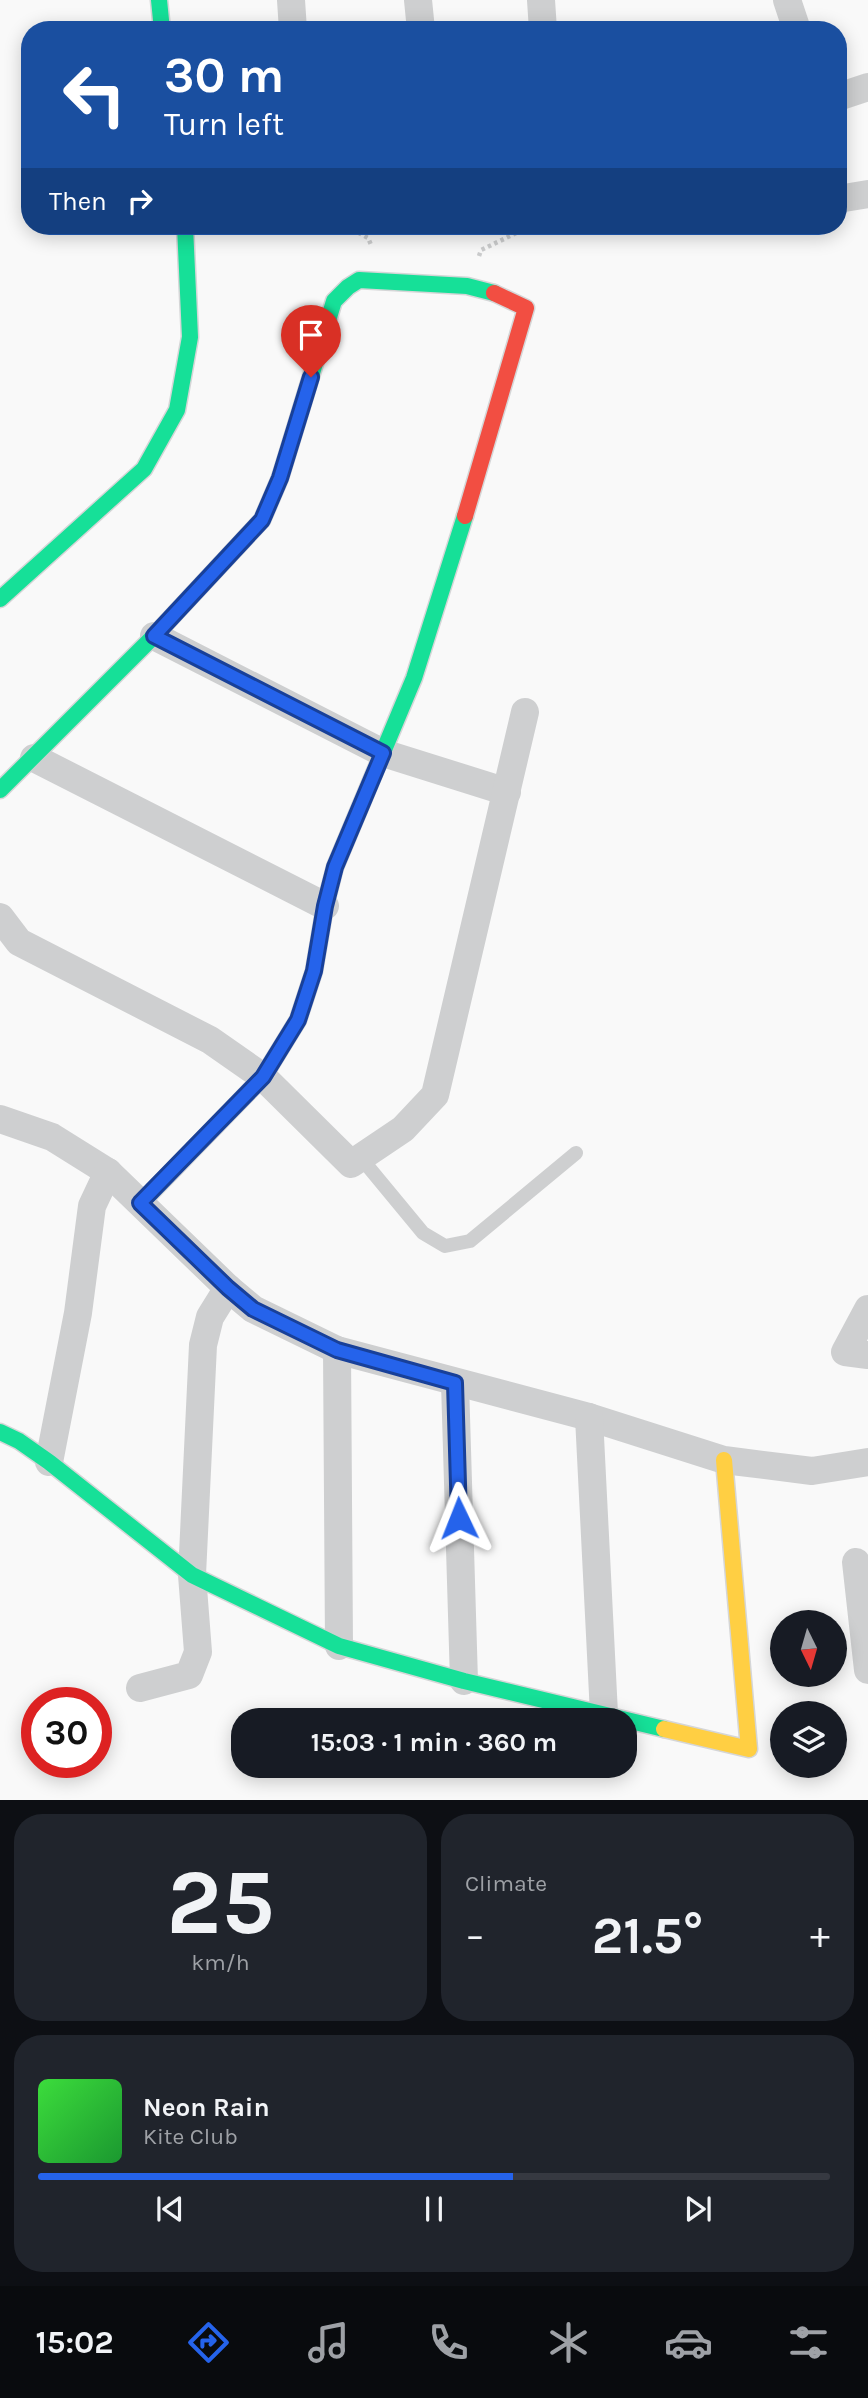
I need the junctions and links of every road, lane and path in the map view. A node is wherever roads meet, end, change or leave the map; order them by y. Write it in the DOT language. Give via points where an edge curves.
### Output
graph roads {
  1 [pos="159,0"];
  2 [pos="291,0"];
  3 [pos="418,0"];
  4 [pos="541,0"];
  5 [pos="787,0"];
  6 [pos="161,21"];
  7 [pos="292,21"];
  8 [pos="420,21"];
  9 [pos="542,21"];
  10 [pos="794,21"];
  11 [pos="868,87"];
  12 [pos="847,94"];
  13 [pos="868,194"];
  14 [pos="847,198"];
  15 [pos="184,235"];
  16 [pos="512,235"];
  17 [pos="467,286"];
  18 [pos="0,599"];
  19 [pos="154,636"];
  20 [pos="525,712"];
  21 [pos="383,753"];
  22 [pos="34,758"];
  23 [pos="0,790"];
  24 [pos="507,793"];
  25 [pos="325,906"];
  26 [pos="0,917"];
  27 [pos="263,1077"];
  28 [pos="0,1119"];
  29 [pos="576,1153"];
  30 [pos="361,1158"];
  31 [pos="108,1172"];
  32 [pos="140,1203"];
  33 [pos="228,1288"];
  34 [pos="868,1309"];
  35 [pos="337,1350"];
  36 [pos="868,1355"];
  37 [pos="455,1383"];
  38 [pos="589,1417"];
  39 [pos="0,1432"];
  40 [pos="723,1460"];
  41 [pos="49,1462"];
  42 [pos="868,1462"];
  43 [pos="851,1562"];
  44 [pos="192,1575"];
  45 [pos="340,1646"];
  46 [pos="868,1670"];
  47 [pos="464,1681"];
  48 [pos="140,1688"];
  49 [pos="579,1708"];
  50 [pos="604,1708"];
  51 [pos="637,1722"];
  1 -- 6 [label="street"];
  2 -- 7 [label="street"];
  3 -- 8 [label="street"];
  4 -- 9 [label="street"];
  5 -- 10 [label="street"];
  11 -- 12 [label="street"];
  13 -- 14 [label="street"];
  15 -- 18 [label="street" via="190,337 177,410 144,470"];
  16 -- 17 [label="path" via="481,250"];
  17 -- 19 [label="street" via="359,280 334,301 280,478 262,520"];
  17 -- 21 [label="street" via="496,293 526,308 444,587"];
  19 -- 21 [label="street"];
  19 -- 22 [label="street"];
  20 -- 24 [label="street"];
  21 -- 24 [label="street"];
  21 -- 25 [label="street" via="335,867"];
  22 -- 23 [label="street"];
  22 -- 25 [label="street"];
  24 -- 30 [label="street" via="435,1095 403,1129"];
  25 -- 27 [label="street" via="314,971 298,1020"];
  26 -- 27 [label="street" via="19,942 210,1040"];
  27 -- 30 [label="street" via="351,1164"];
  27 -- 32 [label="street"];
  28 -- 31 [label="street" via="52,1137"];
  29 -- 30 [label="lane" via="470,1241 445,1246 423,1233"];
  31 -- 32 [label="street"];
  31 -- 41 [label="street" via="92,1206 78,1313"];
  32 -- 33 [label="street"];
  33 -- 35 [label="street" via="253,1309"];
  33 -- 44 [label="street" via="210,1317 203,1345"];
  34 -- 36 [label="street" via="845,1352"];
  35 -- 37 [label="street"];
  35 -- 45 [label="street"];
  37 -- 38 [label="street"];
  37 -- 47 [label="street"];
  38 -- 40 [label="street"];
  38 -- 50 [label="street"];
  39 -- 41 [label="street"];
  40 -- 42 [label="street" via="813,1471"];
  40 -- 51 [label="street" via="749,1749"];
  41 -- 44 [label="street"];
  43 -- 46 [label="street"];
  44 -- 45 [label="street"];
  44 -- 48 [label="street" via="198,1652 188,1675"];
  45 -- 47 [label="street"];
  47 -- 49 [label="street"];
}
